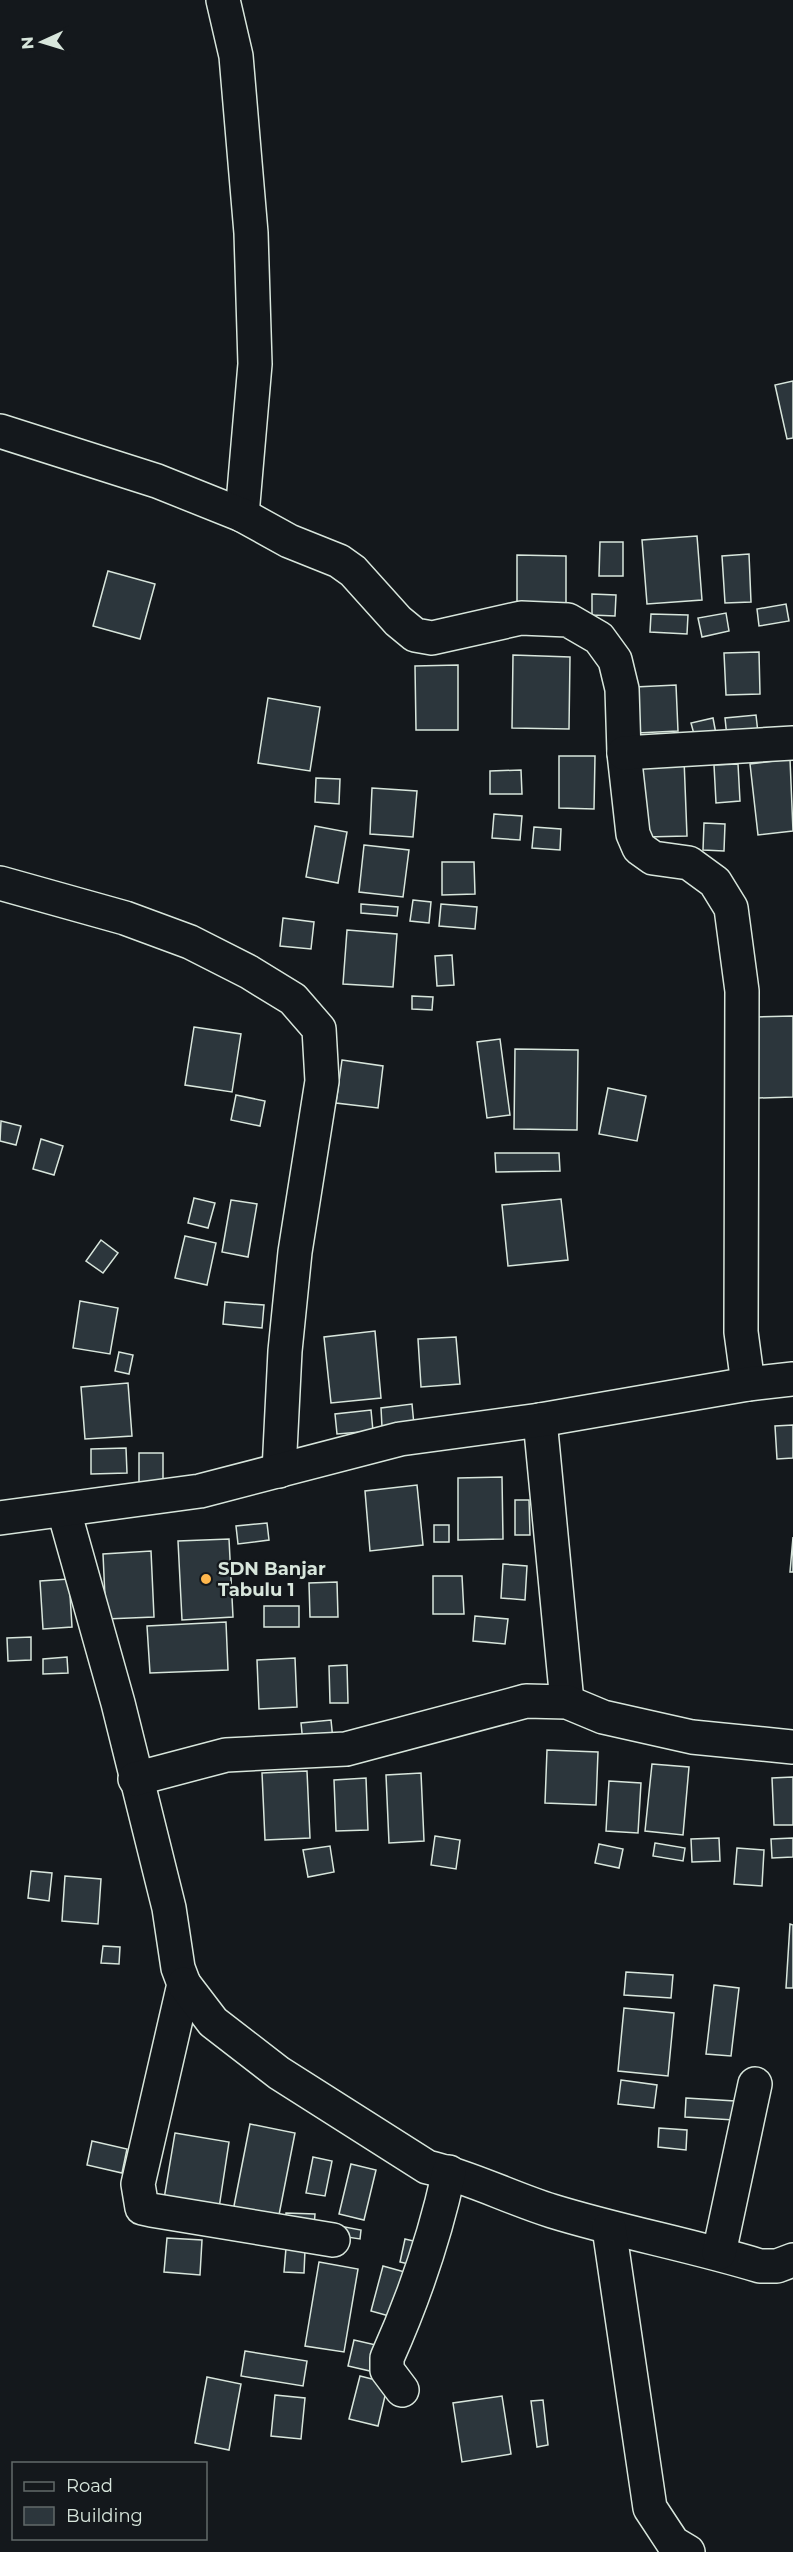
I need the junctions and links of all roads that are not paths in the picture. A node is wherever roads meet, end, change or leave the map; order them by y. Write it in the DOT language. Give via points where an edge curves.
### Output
graph roads {
  1 [pos="223,0"];
  2 [pos="0,431"];
  3 [pos="242,516"];
  4 [pos="793,743"];
  5 [pos="624,753"];
  6 [pos="0,883"];
  7 [pos="793,1379"];
  8 [pos="748,1384"];
  9 [pos="540,1420"];
  10 [pos="279,1471"];
  11 [pos="64,1511"];
  12 [pos="0,1518"];
  13 [pos="567,1702"];
  14 [pos="793,1747"];
  15 [pos="135,1779"];
  16 [pos="184,1984"];
  17 [pos="755,2084"];
  18 [pos="449,2172"];
  19 [pos="609,2228"];
  20 [pos="333,2240"];
  21 [pos="719,2253"];
  22 [pos="793,2260"];
  23 [pos="402,2390"];
  24 [pos="688,2552"];
  1 -- 3 [label="street" via="236,56 251,233 255,364"];
  2 -- 3 [label="street" via="157,481"];
  3 -- 5 [label="street" via="353,571 415,635 432,638 521,618 568,620 599,638 615,660 622,689"];
  4 -- 5 [label="street"];
  5 -- 8 [label="street" via="633,834 639,848 654,858 689,863 715,882 731,908 742,991 741,1332"];
  6 -- 10 [label="street" via="125,918 190,942 293,999 319,1029 322,1081 295,1252"];
  7 -- 8 [label="street"];
  8 -- 9 [label="street"];
  9 -- 10 [label="street" via="400,1439"];
  9 -- 13 [label="street"];
  10 -- 11 [label="street" via="200,1491"];
  11 -- 12 [label="street"];
  11 -- 15 [label="street"];
  13 -- 14 [label="street" via="603,1717 692,1737"];
  13 -- 15 [label="street" via="526,1701 346,1749 226,1755"];
  15 -- 16 [label="street" via="169,1908"];
  16 -- 18 [label="street" via="213,2022 279,2073 427,2167"];
  16 -- 20 [label="street" via="138,2184 142,2208"];
  17 -- 21 [label="street"];
  18 -- 19 [label="street"];
  18 -- 23 [label="street" via="438,2223 387,2358 387,2370"];
  19 -- 21 [label="street"];
  19 -- 24 [label="street" via="650,2508 673,2543"];
  21 -- 22 [label="street" via="759,2266 777,2266"];
}
